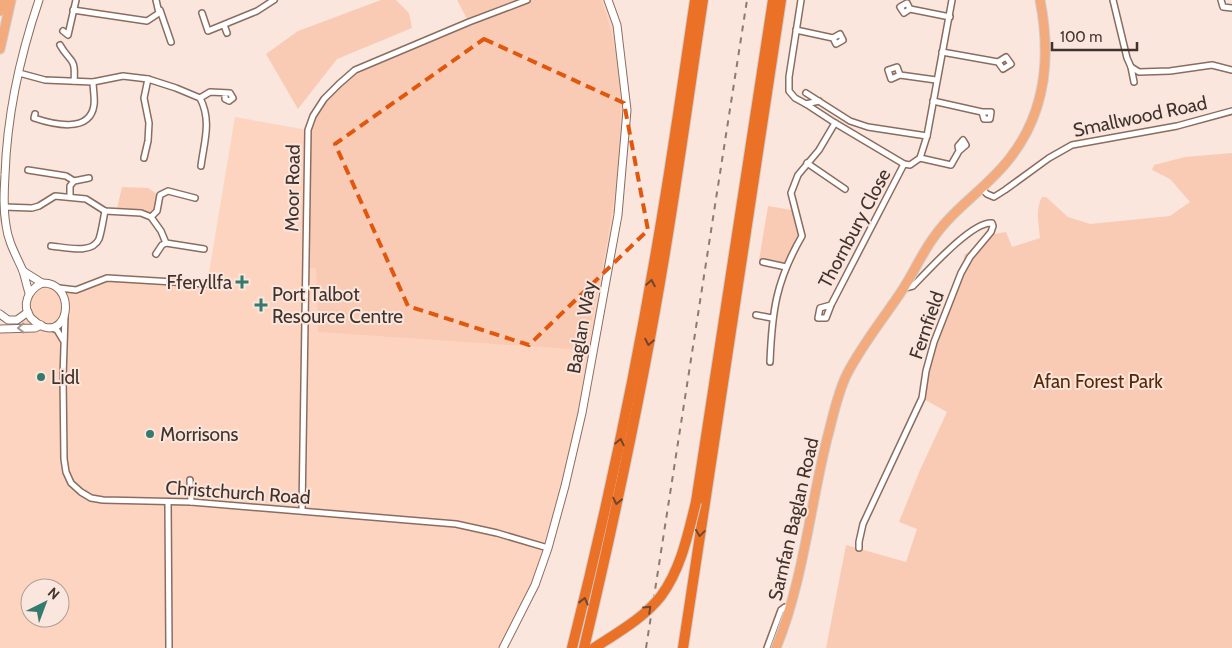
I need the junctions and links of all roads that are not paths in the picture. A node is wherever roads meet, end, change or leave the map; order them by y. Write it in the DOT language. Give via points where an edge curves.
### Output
graph roads {
  1 [pos="3,0"];
  2 [pos="12,0"];
  3 [pos="39,0"];
  4 [pos="76,0"];
  5 [pos="156,0"];
  6 [pos="274,0"];
  7 [pos="527,0"];
  8 [pos="608,0"];
  9 [pos="695,0"];
  10 [pos="703,0"];
  11 [pos="773,0"];
  12 [pos="781,0"];
  13 [pos="801,0"];
  14 [pos="952,0"];
  15 [pos="1040,0"];
  16 [pos="1113,0"];
  17 [pos="1221,0"];
  18 [pos="1232,8"];
  19 [pos="160,9"];
  20 [pos="910,9"];
  21 [pos="73,10"];
  22 [pos="0,11"];
  23 [pos="202,13"];
  24 [pos="950,17"];
  25 [pos="224,25"];
  26 [pos="796,30"];
  27 [pos="62,31"];
  28 [pos="226,32"];
  29 [pos="833,38"];
  30 [pos="171,42"];
  31 [pos="60,45"];
  32 [pos="0,50"];
  33 [pos="942,52"];
  34 [pos="998,62"];
  35 [pos="1131,68"];
  36 [pos="1232,70"];
  37 [pos="19,73"];
  38 [pos="900,75"];
  39 [pos="148,79"];
  40 [pos="936,80"];
  41 [pos="74,81"];
  42 [pos="93,82"];
  43 [pos="1134,82"];
  44 [pos="225,93"];
  45 [pos="806,93"];
  46 [pos="200,98"];
  47 [pos="820,100"];
  48 [pos="933,101"];
  49 [pos="806,104"];
  50 [pos="1232,111"];
  51 [pos="982,112"];
  52 [pos="35,114"];
  53 [pos="835,123"];
  54 [pos="927,136"];
  55 [pos="959,151"];
  56 [pos="144,158"];
  57 [pos="920,158"];
  58 [pos="808,163"];
  59 [pos="907,165"];
  60 [pos="201,166"];
  61 [pos="28,170"];
  62 [pos="89,178"];
  63 [pos="74,181"];
  64 [pos="836,184"];
  65 [pos="981,188"];
  66 [pos="845,189"];
  67 [pos="832,190"];
  68 [pos="70,196"];
  69 [pos="195,198"];
  70 [pos="4,207"];
  71 [pos="105,211"];
  72 [pos="151,217"];
  73 [pos="166,243"];
  74 [pos="51,246"];
  75 [pos="204,249"];
  76 [pos="156,254"];
  77 [pos="762,262"];
  78 [pos="786,267"];
  79 [pos="23,271"];
  80 [pos="42,283"];
  81 [pos="223,284"];
  82 [pos="59,288"];
  83 [pos="902,289"];
  84 [pos="76,290"];
  85 [pos="29,293"];
  86 [pos="65,303"];
  87 [pos="830,305"];
  88 [pos="28,312"];
  89 [pos="0,314"];
  90 [pos="65,315"];
  91 [pos="756,315"];
  92 [pos="772,318"];
  93 [pos="41,325"];
  94 [pos="52,328"];
  95 [pos="0,329"];
  96 [pos="63,340"];
  97 [pos="770,362"];
  98 [pos="190,480"];
  99 [pos="168,502"];
  100 [pos="191,502"];
  101 [pos="302,511"];
  102 [pos="548,548"];
  103 [pos="859,548"];
  104 [pos="790,608"];
  105 [pos="169,648"];
  106 [pos="503,648"];
  107 [pos="572,648"];
  108 [pos="584,648"];
  109 [pos="594,648"];
  110 [pos="683,648"];
  111 [pos="767,648"];
  112 [pos="776,648"];
  1 -- 22 [label="main road"];
  2 -- 32 [label="main road"];
  3 -- 37 [label="street"];
  4 -- 21 [label="street"];
  5 -- 19 [label="street"];
  6 -- 25 [label="street"];
  7 -- 101 [label="street, Moor Road" via="355,70 324,99 310,122"];
  8 -- 102 [label="street, Baglan Way" via="617,25 627,110 618,215 582,413"];
  107 -- 9 [label="highway, one-way" via="634,373"];
  10 -- 108 [label="highway, one-way" via="654,318"];
  109 -- 11 [label="highway, one-way, bridge" via="644,613 660,596 683,552 696,502"];
  12 -- 110 [label="highway, one-way"];
  13 -- 26 [label="street"];
  14 -- 24 [label="street"];
  15 -- 65 [label="main road, Sarnfan Baglan Road" via="1045,71 1040,99 1029,129 1010,158"];
  16 -- 35 [label="street"];
  17 -- 18 [label="street" via="1223,7"];
  19 -- 21 [label="street" via="157,16 143,21"];
  19 -- 30 [label="street"];
  20 -- 24 [label="street"];
  21 -- 27 [label="street" via="68,35"];
  23 -- 25 [label="street" via="208,31"];
  24 -- 33 [label="street"];
  25 -- 28 [label="street"];
  26 -- 29 [label="street"];
  26 -- 49 [label="street" via="789,91"];
  31 -- 41 [label="street" via="75,67"];
  33 -- 34 [label="street"];
  33 -- 40 [label="street"];
  35 -- 36 [label="street" via="1139,72 1170,71 1212,65"];
  35 -- 43 [label="street"];
  37 -- 41 [label="street" via="45,80"];
  37 -- 70 [label="street" via="6,147"];
  38 -- 40 [label="street"];
  39 -- 42 [label="street" via="123,76"];
  39 -- 46 [label="street"];
  39 -- 56 [label="street" via="144,98 148,141"];
  40 -- 48 [label="street"];
  41 -- 42 [label="street"];
  42 -- 52 [label="street" via="94,106 91,115 82,123 45,122 34,118"];
  44 -- 46 [label="street" via="210,92"];
  45 -- 47 [label="street"];
  46 -- 60 [label="street" via="208,120"];
  47 -- 49 [label="street"];
  47 -- 54 [label="street" via="850,121"];
  48 -- 51 [label="street"];
  48 -- 54 [label="street"];
  49 -- 53 [label="street"];
  50 -- 65 [label="street, Smallwood Road" via="1177,126 1072,145 994,197"];
  53 -- 58 [label="street"];
  53 -- 59 [label="street"];
  54 -- 57 [label="street"];
  55 -- 57 [label="street" via="951,165"];
  57 -- 59 [label="street"];
  58 -- 64 [label="street"];
  58 -- 78 [label="street" via="798,174 791,193 802,236"];
  59 -- 87 [label="street, Thornbury Close"];
  61 -- 63 [label="street" via="66,176"];
  62 -- 63 [label="street"];
  63 -- 68 [label="street" via="70,186"];
  64 -- 66 [label="street"];
  64 -- 67 [label="street"];
  65 -- 83 [label="main road, Sarnfan Baglan Road" via="934,236"];
  68 -- 70 [label="street" via="55,196 32,208"];
  68 -- 71 [label="street" via="86,199"];
  69 -- 72 [label="street" via="168,191 160,195 157,211"];
  70 -- 79 [label="street" via="9,242"];
  71 -- 72 [label="street" via="141,213"];
  71 -- 74 [label="street" via="98,241 90,248"];
  72 -- 73 [label="street"];
  73 -- 75 [label="street"];
  73 -- 76 [label="street"];
  77 -- 78 [label="street"];
  78 -- 92 [label="street" via="779,283"];
  79 -- 80 [label="street"];
  79 -- 85 [label="street"];
  80 -- 82 [label="street"];
  80 -- 85 [label="street"];
  81 -- 84 [label="street" via="107,278"];
  82 -- 84 [label="street"];
  82 -- 86 [label="street"];
  83 -- 103 [label="street, Fernfield" via="913,286 959,240 981,224 992,223 991,232 970,257 961,274 939,325 922,398 864,524"];
  83 -- 104 [label="main road, Sarnfan Baglan Road" via="861,347 838,396"];
  84 -- 86 [label="street"];
  85 -- 88 [label="street"];
  86 -- 90 [label="street"];
  88 -- 89 [label="street" via="16,320 8,320"];
  88 -- 93 [label="street"];
  90 -- 94 [label="street"];
  90 -- 96 [label="street, Christchurch Road"];
  91 -- 92 [label="street"];
  92 -- 97 [label="street"];
  93 -- 94 [label="street"];
  93 -- 95 [label="street, one-way"];
  94 -- 96 [label="street"];
  96 -- 99 [label="street, Christchurch Road" via="64,459 71,483 95,499"];
  98 -- 100 [label="street"];
  99 -- 100 [label="street, Christchurch Road"];
  99 -- 105 [label="street"];
  100 -- 101 [label="street, Christchurch Road"];
  101 -- 102 [label="street, Christchurch Road" via="456,524"];
  102 -- 106 [label="street, Baglan Way" via="535,586"];
  104 -- 111 [label="street" via="781,610"];
  104 -- 112 [label="main road, Sarnfan Baglan Road"];
}
